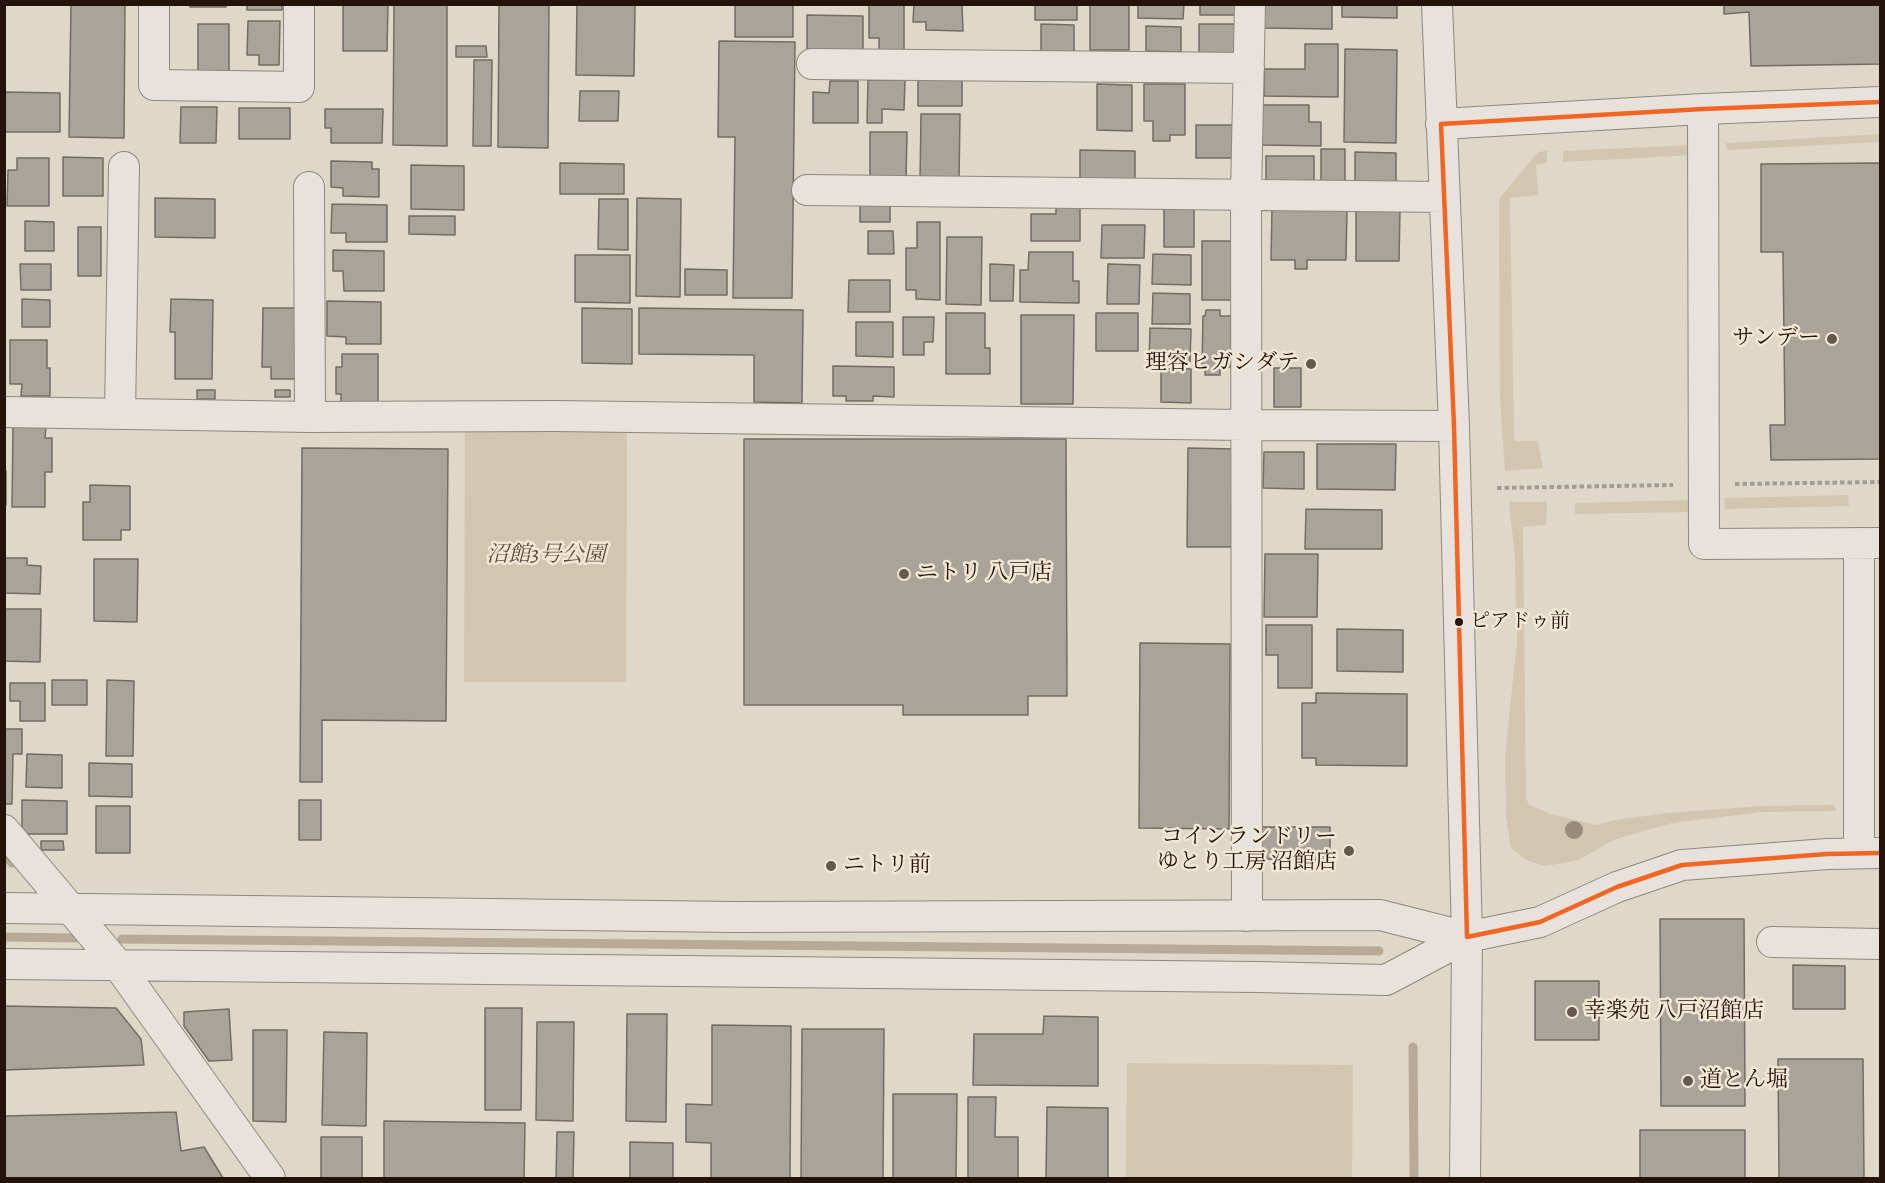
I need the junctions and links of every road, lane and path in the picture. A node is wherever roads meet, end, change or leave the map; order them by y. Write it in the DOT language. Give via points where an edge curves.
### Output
graph roads {
  1 [pos="154,4"];
  2 [pos="299,4"];
  3 [pos="1250,4"];
  4 [pos="1437,4"];
  5 [pos="812,64"];
  6 [pos="1249,68"];
  7 [pos="1881,102"];
  8 [pos="1703,109"];
  9 [pos="1441,124"];
  10 [pos="124,167"];
  11 [pos="309,187"];
  12 [pos="807,190"];
  13 [pos="1246,194"];
  14 [pos="1444,197"];
  15 [pos="4,412"];
  16 [pos="120,414"];
  17 [pos="310,417"];
  18 [pos="1245,425"];
  19 [pos="1454,426"];
  20 [pos="1870,543"];
  21 [pos="4,830"];
  22 [pos="1870,853"];
  23 [pos="4,908"];
  24 [pos="71,909"];
  25 [pos="1247,916"];
  26 [pos="1467,938"];
  27 [pos="1772,942"];
  28 [pos="1881,944"];
  29 [pos="4,964"];
  30 [pos="118,965"];
  31 [pos="270,1179"];
  32 [pos="1465,1179"];
  1 -- 2 [label="street" via="154,85 299,87"];
  3 -- 6 [label="street"];
  4 -- 9 [label="street"];
  5 -- 6 [label="street"];
  6 -- 13 [label="street"];
  7 -- 8 [label="street"];
  8 -- 9 [label="street"];
  8 -- 20 [label="street" via="1704,544"];
  9 -- 14 [label="street"];
  10 -- 16 [label="street"];
  11 -- 17 [label="street"];
  12 -- 13 [label="street"];
  13 -- 14 [label="street"];
  13 -- 18 [label="street"];
  14 -- 19 [label="street"];
  15 -- 16 [label="street"];
  16 -- 17 [label="street"];
  17 -- 18 [label="street" via="555,416"];
  18 -- 19 [label="street"];
  18 -- 25 [label="street"];
  19 -- 26 [label="street"];
  20 -- 22 [label="street"];
  21 -- 24 [label="street"];
  22 -- 26 [label="street" via="1682,865 1617,887 1540,922"];
  23 -- 24 [label="street"];
  24 -- 25 [label="street" via="736,917"];
  24 -- 30 [label="street"];
  25 -- 26 [label="street" via="1380,915"];
  26 -- 30 [label="street" via="1386,980"];
  26 -- 32 [label="street"];
  27 -- 28 [label="street"];
  29 -- 30 [label="street"];
  30 -- 31 [label="street"];
}
